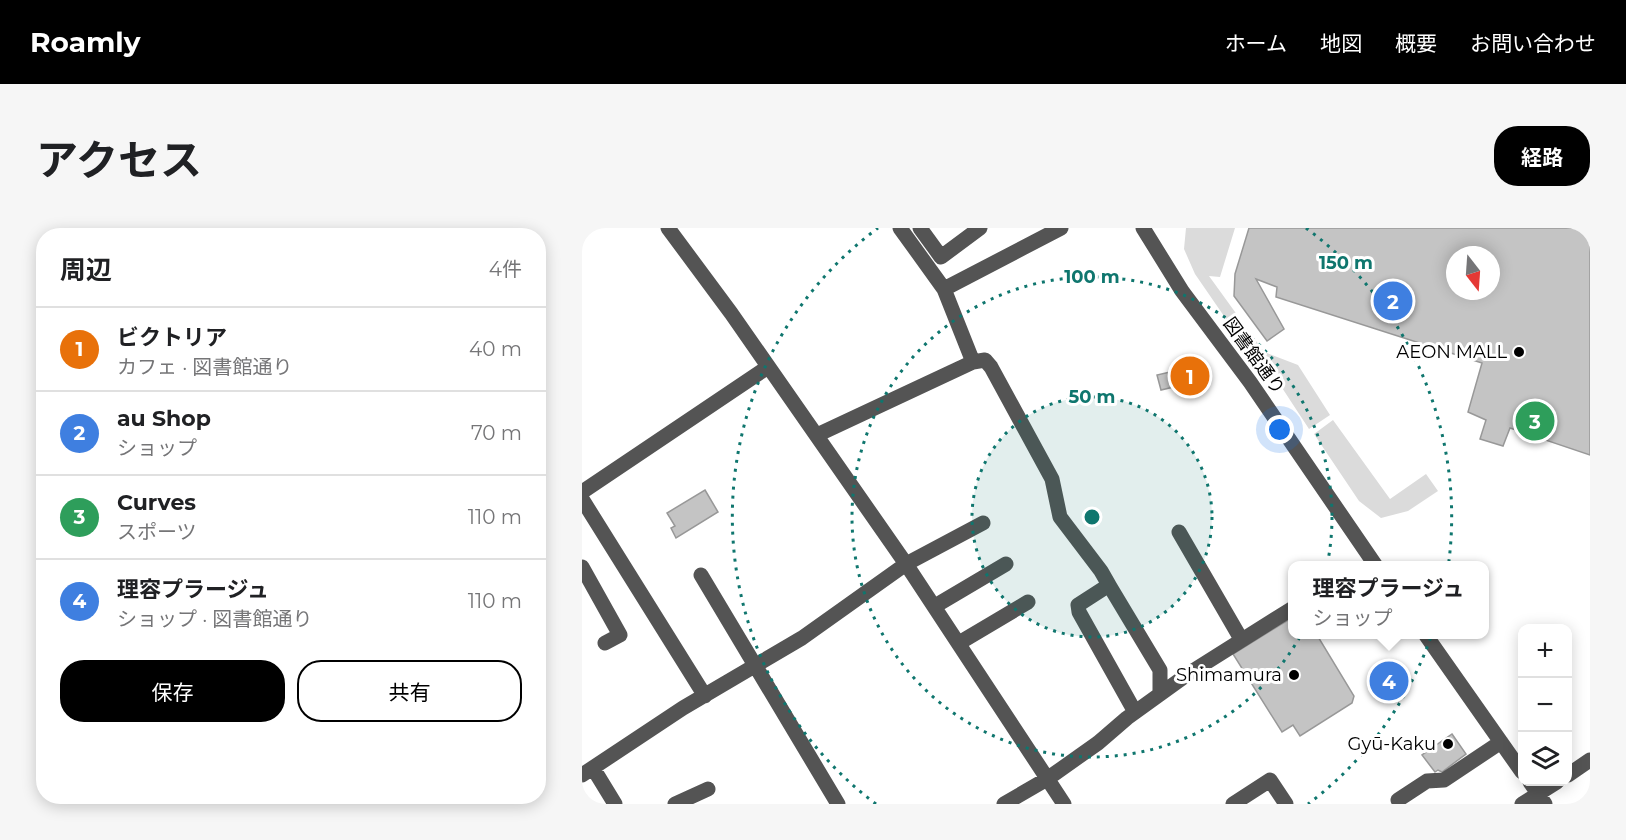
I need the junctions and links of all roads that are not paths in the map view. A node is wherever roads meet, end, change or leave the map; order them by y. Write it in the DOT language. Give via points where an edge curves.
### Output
graph roads {
  1 [pos="668,228"];
  2 [pos="900,228"];
  3 [pos="920,228"];
  4 [pos="980,228"];
  5 [pos="1061,228"];
  6 [pos="1145,228"];
  7 [pos="944,289"];
  8 [pos="973,362"];
  9 [pos="768,367"];
  10 [pos="816,435"];
  11 [pos="582,492"];
  12 [pos="582,499"];
  13 [pos="983,523"];
  14 [pos="1179,532"];
  15 [pos="1368,561"];
  16 [pos="906,564"];
  17 [pos="1005,564"];
  18 [pos="582,567"];
  19 [pos="701,575"];
  20 [pos="1109,585"];
  21 [pos="1028,602"];
  22 [pos="935,606"];
  23 [pos="1288,611"];
  24 [pos="1241,639"];
  25 [pos="1429,639"];
  26 [pos="605,643"];
  27 [pos="959,643"];
  28 [pos="756,666"];
  29 [pos="1160,693"];
  30 [pos="705,696"];
  31 [pos="1135,712"];
  32 [pos="1501,742"];
  33 [pos="1590,760"];
  34 [pos="1518,766"];
  35 [pos="588,772"];
  36 [pos="1572,772"];
  37 [pos="1047,779"];
  38 [pos="708,789"];
  39 [pos="1537,793"];
  40 [pos="1398,800"];
  41 [pos="615,804"];
  42 [pos="675,804"];
  43 [pos="838,804"];
  44 [pos="1004,804"];
  45 [pos="1064,804"];
  46 [pos="1233,804"];
  47 [pos="1286,804"];
  48 [pos="1522,804"];
  1 -- 9 [label="street"];
  2 -- 7 [label="street"];
  3 -- 4 [label="street" via="941,257"];
  5 -- 7 [label="street"];
  6 -- 15 [label="street, 図書館通り" via="1182,291 1250,382"];
  7 -- 8 [label="street"];
  8 -- 10 [label="street"];
  8 -- 20 [label="street" via="985,360 991,367 1052,479 1060,517"];
  9 -- 10 [label="street"];
  9 -- 11 [label="street"];
  10 -- 16 [label="street"];
  12 -- 30 [label="street"];
  13 -- 16 [label="street"];
  14 -- 24 [label="street"];
  16 -- 22 [label="street"];
  16 -- 28 [label="street"];
  17 -- 22 [label="street"];
  18 -- 26 [label="street" via="620,635"];
  19 -- 28 [label="street"];
  20 -- 29 [label="street" via="1160,670"];
  20 -- 31 [label="street" via="1078,605 1078,612"];
  21 -- 27 [label="street"];
  22 -- 27 [label="street"];
  23 -- 24 [label="street"];
  24 -- 29 [label="street"];
  25 -- 32 [label="street"];
  27 -- 37 [label="street"];
  28 -- 30 [label="street"];
  28 -- 43 [label="street"];
  29 -- 31 [label="street"];
  30 -- 35 [label="street"];
  31 -- 37 [label="street"];
  32 -- 34 [label="street"];
  32 -- 40 [label="street" via="1444,780 1427,781"];
  33 -- 36 [label="street"];
  35 -- 41 [label="street"];
  37 -- 44 [label="street"];
  37 -- 45 [label="street"];
  38 -- 42 [label="street"];
  39 -- 48 [label="street"];
  46 -- 47 [label="street" via="1270,780"];
}
